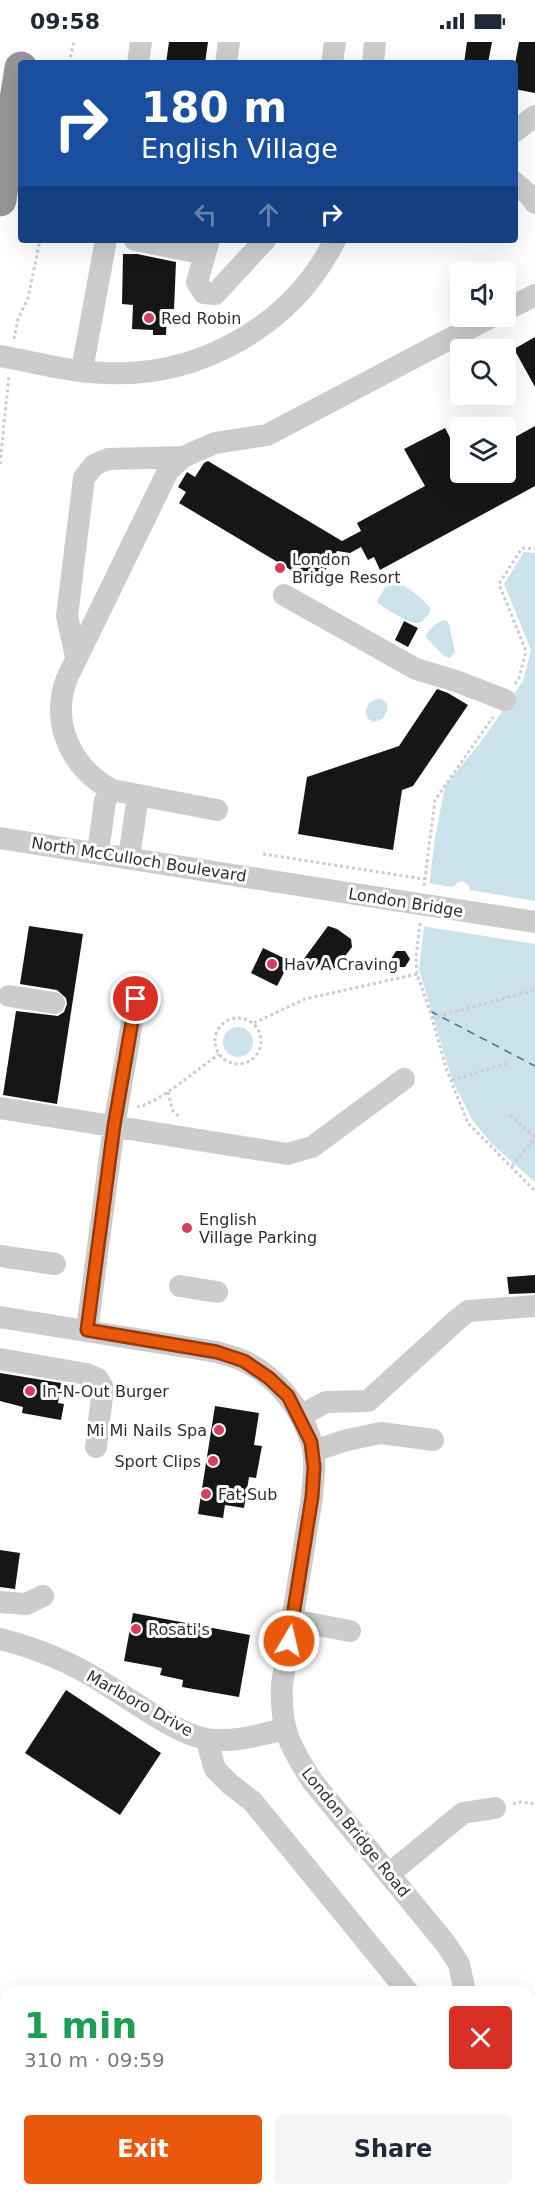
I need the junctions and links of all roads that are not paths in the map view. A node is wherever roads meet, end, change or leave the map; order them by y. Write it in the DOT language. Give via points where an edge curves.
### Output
graph roads {
  1 [pos="25,42"];
  2 [pos="141,42"];
  3 [pos="229,42"];
  4 [pos="335,42"];
  5 [pos="375,42"];
  6 [pos="22,60"];
  7 [pos="138,60"];
  8 [pos="226,60"];
  9 [pos="332,60"];
  10 [pos="372,60"];
  11 [pos="18,87"];
  12 [pos="535,116"];
  13 [pos="518,129"];
  14 [pos="518,186"];
  15 [pos="0,200"];
  16 [pos="535,203"];
  17 [pos="105,243"];
  18 [pos="166,243"];
  19 [pos="262,243"];
  20 [pos="333,243"];
  21 [pos="207,247"];
  22 [pos="535,295"];
  23 [pos="516,305"];
  24 [pos="472,327"];
  25 [pos="0,356"];
  26 [pos="82,370"];
  27 [pos="183,456"];
  28 [pos="284,595"];
  29 [pos="76,657"];
  30 [pos="505,700"];
  31 [pos="112,790"];
  32 [pos="138,796"];
  33 [pos="218,810"];
  34 [pos="0,838"];
  35 [pos="98,852"];
  36 [pos="129,857"];
  37 [pos="278,882"];
  38 [pos="535,922"];
  39 [pos="9,996"];
  40 [pos="136,999"];
  41 [pos="54,1003"];
  42 [pos="404,1079"];
  43 [pos="0,1108"];
  44 [pos="116,1116"];
  45 [pos="0,1256"];
  46 [pos="55,1264"];
  47 [pos="180,1286"];
  48 [pos="217,1292"];
  49 [pos="534,1312"];
  50 [pos="0,1317"];
  51 [pos="87,1330"];
  52 [pos="0,1359"];
  53 [pos="300,1416"];
  54 [pos="433,1440"];
  55 [pos="96,1447"];
  56 [pos="313,1451"];
  57 [pos="43,1596"];
  58 [pos="0,1602"];
  59 [pos="292,1620"];
  60 [pos="350,1631"];
  61 [pos="0,1639"];
  62 [pos="284,1729"];
  63 [pos="206,1739"];
  64 [pos="495,1808"];
  65 [pos="389,1874"];
  66 [pos="403,1986"];
  67 [pos="464,1986"];
  1 -- 6 [label="highway"];
  2 -- 7 [label="street"];
  3 -- 8 [label="street"];
  4 -- 9 [label="street"];
  5 -- 10 [label="street"];
  11 -- 15 [label="highway"];
  12 -- 13 [label="street"];
  14 -- 16 [label="street"];
  17 -- 26 [label="street"];
  18 -- 21 [label="street"];
  19 -- 21 [label="street" via="215,294 204,293 197,282"];
  20 -- 26 [label="street" via="294,298 262,327 225,348 186,364 154,371 123,374"];
  22 -- 23 [label="street"];
  24 -- 27 [label="street" via="267,435 215,443"];
  25 -- 26 [label="street"];
  27 -- 29 [label="street" via="168,471"];
  27 -- 29 [label="street" via="108,459 94,465 84,478 67,616"];
  28 -- 30 [label="street" via="416,669"];
  29 -- 31 [label="street" via="62,691 64,732 87,774"];
  31 -- 32 [label="street"];
  31 -- 35 [label="street" via="105,801"];
  32 -- 33 [label="street"];
  32 -- 36 [label="street"];
  34 -- 35 [label="street, North McCulloch Boulevard"];
  35 -- 36 [label="street, North McCulloch Boulevard"];
  36 -- 37 [label="street, North McCulloch Boulevard"];
  37 -- 38 [label="street, London Bridge, bridge"];
  39 -- 41 [label="street"];
  40 -- 44 [label="street"];
  42 -- 44 [label="street" via="312,1147 287,1154"];
  43 -- 44 [label="street"];
  44 -- 51 [label="street"];
  45 -- 46 [label="street"];
  47 -- 48 [label="street"];
  49 -- 53 [label="street" via="468,1311 368,1401 326,1402"];
  50 -- 51 [label="street, London Bridge Road"];
  51 -- 53 [label="street, London Bridge Road" via="217,1352 244,1361 288,1396"];
  52 -- 55 [label="street" via="98,1379 103,1388"];
  53 -- 56 [label="street, London Bridge Road"];
  54 -- 56 [label="street" via="381,1433"];
  56 -- 59 [label="street, London Bridge Road" via="312,1497"];
  57 -- 58 [label="street" via="26,1604"];
  59 -- 60 [label="street"];
  59 -- 62 [label="street, London Bridge Road" via="282,1684"];
  61 -- 63 [label="street, Marlboro Drive" via="73,1666 168,1723"];
  62 -- 63 [label="street, Marlboro Drive" via="250,1737"];
  62 -- 65 [label="street, London Bridge Road" via="313,1782"];
  63 -- 66 [label="street" via="215,1769 252,1801"];
  64 -- 65 [label="street" via="463,1813"];
  65 -- 67 [label="street, London Bridge Road" via="446,1944 459,1964"];
}
